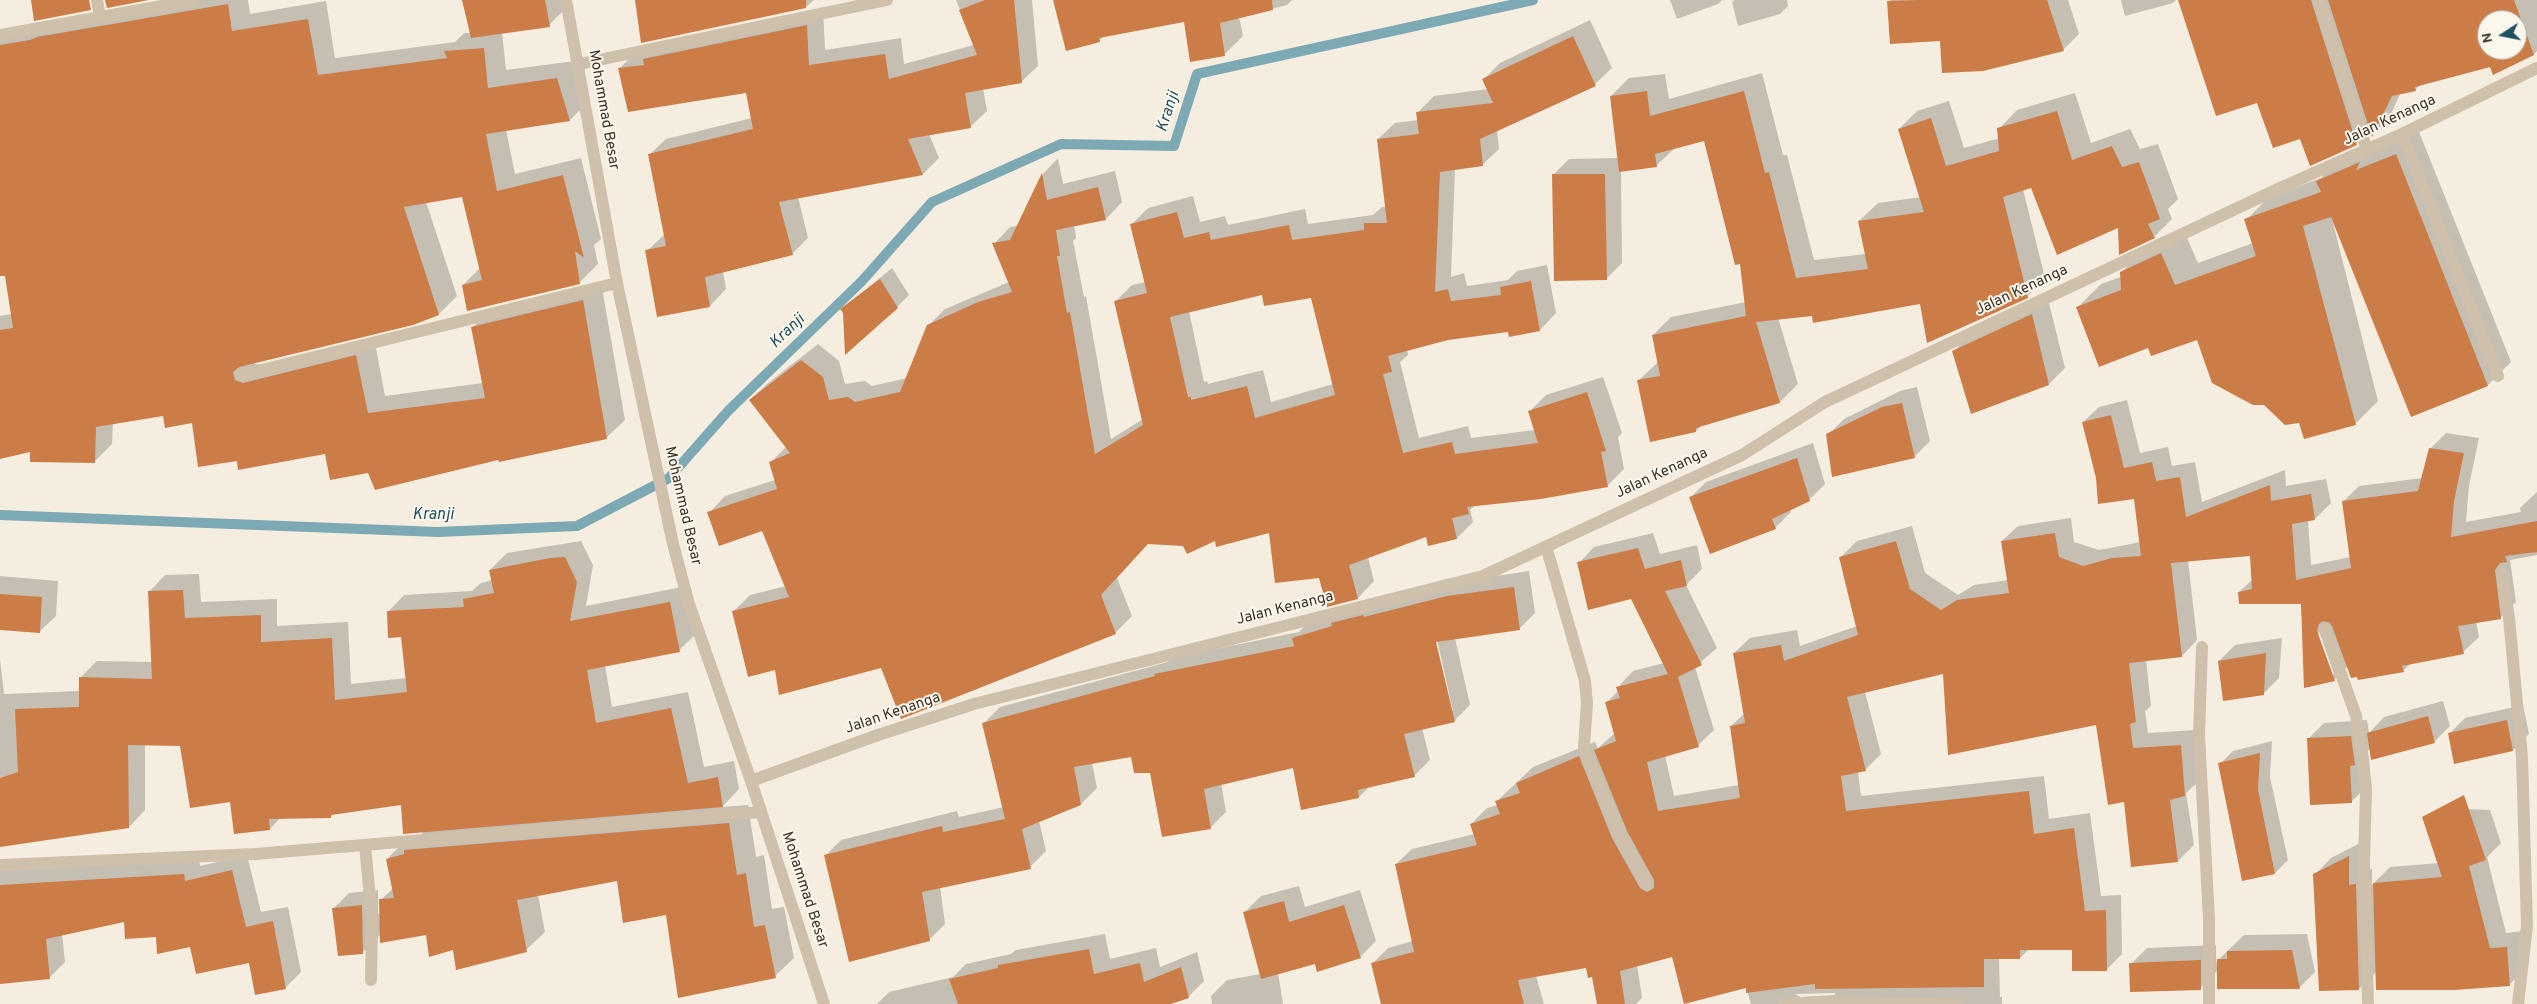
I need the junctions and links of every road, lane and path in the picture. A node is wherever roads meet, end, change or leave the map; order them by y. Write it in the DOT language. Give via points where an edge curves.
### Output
graph roads {
  1 [pos="97,0"];
  2 [pos="195,0"];
  3 [pos="566,0"];
  4 [pos="887,0"];
  5 [pos="2319,0"];
  6 [pos="100,17"];
  7 [pos="0,35"];
  8 [pos="579,64"];
  9 [pos="2537,68"];
  10 [pos="2402,134"];
  11 [pos="2367,150"];
  12 [pos="617,282"];
  13 [pos="241,375"];
  14 [pos="2498,376"];
  15 [pos="1546,546"];
  16 [pos="2502,573"];
  17 [pos="2325,629"];
  18 [pos="2202,646"];
  19 [pos="751,781"];
  20 [pos="761,812"];
  21 [pos="365,845"];
  22 [pos="0,865"];
  23 [pos="1647,884"];
  24 [pos="371,980"];
  25 [pos="1886,1003"];
  26 [pos="824,1004"];
  27 [pos="1784,1004"];
  28 [pos="1958,1004"];
  29 [pos="2209,1004"];
  30 [pos="2368,1004"];
  31 [pos="2518,1004"];
  1 -- 6 [label="street"];
  2 -- 6 [label="street"];
  3 -- 8 [label="street, Mohammad Besar"];
  4 -- 8 [label="street"];
  5 -- 11 [label="street"];
  6 -- 7 [label="street"];
  8 -- 12 [label="street, Mohammad Besar"];
  9 -- 10 [label="street, Jalan Kenanga"];
  10 -- 11 [label="street, Jalan Kenanga"];
  10 -- 14 [label="street"];
  11 -- 15 [label="street, Jalan Kenanga" via="1825,402 1742,455"];
  12 -- 13 [label="street"];
  12 -- 19 [label="street, Mohammad Besar" via="668,523 689,604"];
  15 -- 19 [label="street, Jalan Kenanga" via="1483,576 974,704"];
  15 -- 23 [label="street" via="1585,681 1584,747 1620,835"];
  16 -- 31 [label="street" via="2522,757 2527,926"];
  17 -- 30 [label="street" via="2356,716 2363,759"];
  18 -- 29 [label="street" via="2198,735"];
  19 -- 20 [label="street, Mohammad Besar"];
  20 -- 21 [label="street"];
  20 -- 26 [label="street, Mohammad Besar"];
  21 -- 22 [label="street" via="255,854"];
  21 -- 24 [label="street" via="372,920"];
  25 -- 27 [label="street"];
  25 -- 28 [label="street"];
}
